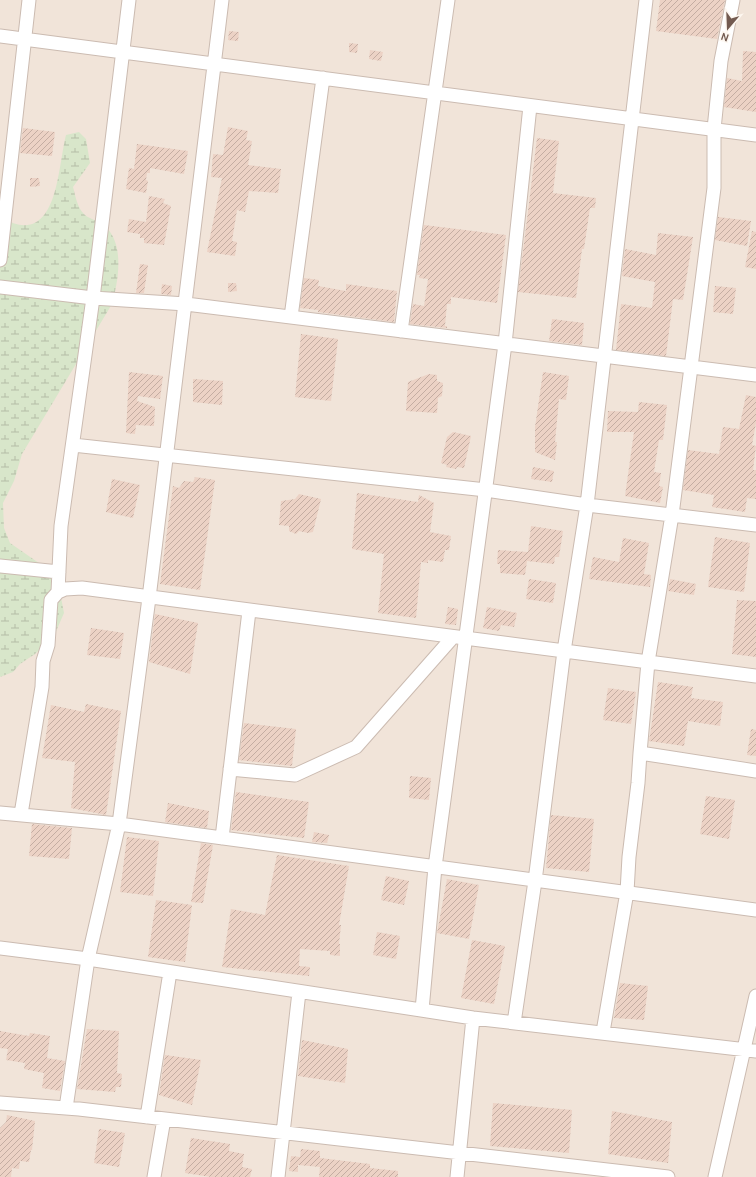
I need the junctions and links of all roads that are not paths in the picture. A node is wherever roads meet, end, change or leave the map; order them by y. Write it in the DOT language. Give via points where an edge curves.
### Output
graph roads {
  1 [pos="29,0"];
  2 [pos="129,0"];
  3 [pos="222,0"];
  4 [pos="448,0"];
  5 [pos="646,0"];
  6 [pos="733,0"];
  7 [pos="0,36"];
  8 [pos="24,40"];
  9 [pos="124,52"];
  10 [pos="215,64"];
  11 [pos="323,78"];
  12 [pos="434,93"];
  13 [pos="530,106"];
  14 [pos="632,119"];
  15 [pos="714,129"];
  16 [pos="756,135"];
  17 [pos="0,260"];
  18 [pos="0,287"];
  19 [pos="93,298"];
  20 [pos="186,304"];
  21 [pos="291,317"];
  22 [pos="401,331"];
  23 [pos="505,344"];
  24 [pos="604,356"];
  25 [pos="690,367"];
  26 [pos="756,375"];
  27 [pos="73,445"];
  28 [pos="166,454"];
  29 [pos="486,490"];
  30 [pos="587,505"];
  31 [pos="672,515"];
  32 [pos="756,526"];
  33 [pos="0,566"];
  34 [pos="59,572"];
  35 [pos="58,592"];
  36 [pos="149,598"];
  37 [pos="249,611"];
  38 [pos="460,638"];
  39 [pos="564,652"];
  40 [pos="648,662"];
  41 [pos="756,676"];
  42 [pos="640,753"];
  43 [pos="230,769"];
  44 [pos="756,771"];
  45 [pos="0,813"];
  46 [pos="21,814"];
  47 [pos="119,824"];
  48 [pos="222,838"];
  49 [pos="435,867"];
  50 [pos="535,881"];
  51 [pos="627,892"];
  52 [pos="756,910"];
  53 [pos="0,948"];
  54 [pos="88,959"];
  55 [pos="170,972"];
  56 [pos="299,992"];
  57 [pos="756,996"];
  58 [pos="422,1010"];
  59 [pos="473,1018"];
  60 [pos="514,1023"];
  61 [pos="603,1032"];
  62 [pos="750,1050"];
  63 [pos="0,1103"];
  64 [pos="66,1108"];
  65 [pos="147,1117"];
  66 [pos="164,1119"];
  67 [pos="282,1132"];
  68 [pos="460,1152"];
  69 [pos="154,1177"];
  70 [pos="278,1177"];
  71 [pos="457,1177"];
  72 [pos="668,1177"];
  73 [pos="715,1177"];
  1 -- 8 [label="street"];
  2 -- 9 [label="street"];
  3 -- 10 [label="street"];
  4 -- 12 [label="street"];
  5 -- 14 [label="street"];
  6 -- 15 [label="street" via="721,61"];
  7 -- 8 [label="street"];
  8 -- 9 [label="street"];
  8 -- 17 [label="street"];
  9 -- 10 [label="street"];
  9 -- 19 [label="street"];
  10 -- 11 [label="street"];
  10 -- 20 [label="street"];
  11 -- 12 [label="street"];
  11 -- 21 [label="street"];
  12 -- 13 [label="street"];
  12 -- 22 [label="street"];
  13 -- 14 [label="street"];
  13 -- 23 [label="street"];
  14 -- 15 [label="street"];
  14 -- 24 [label="street"];
  15 -- 16 [label="street"];
  15 -- 25 [label="street" via="714,188"];
  18 -- 19 [label="street"];
  19 -- 20 [label="street"];
  19 -- 27 [label="street"];
  20 -- 21 [label="street"];
  20 -- 28 [label="street"];
  21 -- 22 [label="street"];
  22 -- 23 [label="street"];
  23 -- 24 [label="street"];
  23 -- 29 [label="street"];
  24 -- 25 [label="street"];
  24 -- 30 [label="street"];
  25 -- 26 [label="street"];
  25 -- 31 [label="street"];
  27 -- 28 [label="street"];
  27 -- 34 [label="street" via="61,526"];
  28 -- 29 [label="street"];
  28 -- 36 [label="street"];
  29 -- 30 [label="street"];
  29 -- 38 [label="street"];
  30 -- 31 [label="street"];
  30 -- 39 [label="street"];
  31 -- 32 [label="street"];
  31 -- 40 [label="street"];
  33 -- 34 [label="street"];
  34 -- 35 [label="street"];
  35 -- 36 [label="street" via="82,588"];
  35 -- 46 [label="street" via="51,600 48,645 43,661 42,687"];
  36 -- 37 [label="street"];
  36 -- 47 [label="street"];
  37 -- 38 [label="street"];
  37 -- 43 [label="street"];
  38 -- 39 [label="street"];
  38 -- 43 [label="street" via="356,747 295,775"];
  38 -- 49 [label="street"];
  39 -- 40 [label="street"];
  39 -- 50 [label="street"];
  40 -- 41 [label="street"];
  40 -- 42 [label="street"];
  42 -- 44 [label="street"];
  42 -- 51 [label="street"];
  43 -- 48 [label="street"];
  45 -- 46 [label="street"];
  46 -- 47 [label="street"];
  47 -- 48 [label="street"];
  47 -- 54 [label="street"];
  48 -- 49 [label="street"];
  49 -- 50 [label="street"];
  49 -- 58 [label="street"];
  50 -- 51 [label="street"];
  50 -- 60 [label="street"];
  51 -- 52 [label="street"];
  51 -- 61 [label="street"];
  53 -- 54 [label="street"];
  54 -- 55 [label="street"];
  54 -- 64 [label="street"];
  55 -- 56 [label="street"];
  55 -- 65 [label="street"];
  56 -- 58 [label="street"];
  56 -- 67 [label="street"];
  57 -- 62 [label="street"];
  58 -- 59 [label="street"];
  59 -- 60 [label="street"];
  59 -- 68 [label="street"];
  60 -- 61 [label="street"];
  61 -- 62 [label="street"];
  62 -- 73 [label="street"];
  63 -- 64 [label="street"];
  64 -- 65 [label="street"];
  65 -- 66 [label="street"];
  66 -- 67 [label="street"];
  66 -- 69 [label="street"];
  67 -- 68 [label="street"];
  67 -- 70 [label="street"];
  68 -- 71 [label="street"];
  68 -- 72 [label="street"];
}
